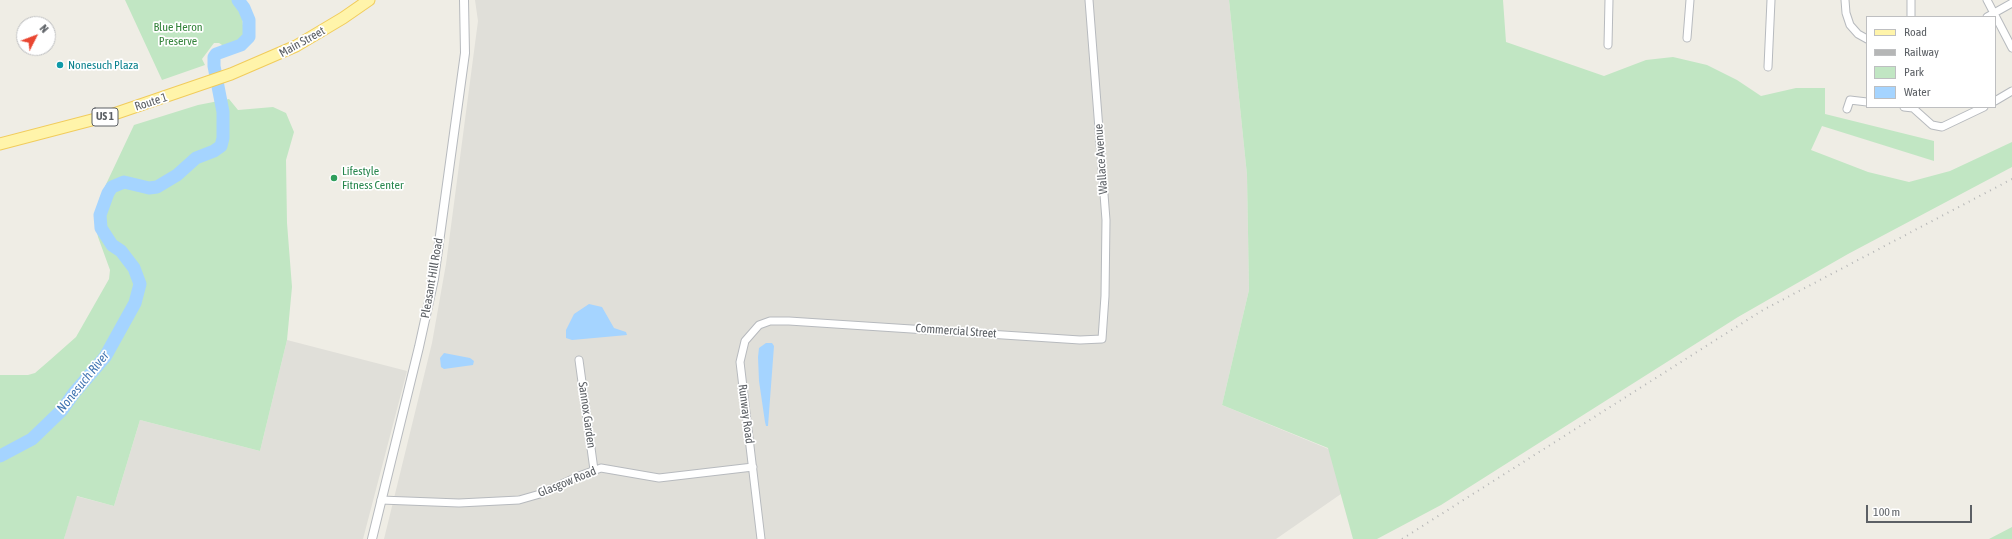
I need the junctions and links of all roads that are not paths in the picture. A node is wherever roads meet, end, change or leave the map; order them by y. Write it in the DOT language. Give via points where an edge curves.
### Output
graph roads {
  1 [pos="369,0"];
  2 [pos="460,0"];
  3 [pos="464,0"];
  4 [pos="1089,0"];
  5 [pos="1609,0"];
  6 [pos="1690,0"];
  7 [pos="1771,0"];
  8 [pos="1845,0"];
  9 [pos="1911,0"];
  10 [pos="1987,0"];
  11 [pos="2012,3"];
  12 [pos="464,13"];
  13 [pos="1990,15"];
  14 [pos="1911,16"];
  15 [pos="1996,24"];
  16 [pos="1686,38"];
  17 [pos="1866,38"];
  18 [pos="1608,45"];
  19 [pos="2012,48"];
  20 [pos="1768,66"];
  21 [pos="231,74"];
  22 [pos="2012,91"];
  23 [pos="1996,100"];
  24 [pos="1866,102"];
  25 [pos="1913,108"];
  26 [pos="1982,108"];
  27 [pos="1847,109"];
  28 [pos="0,144"];
  29 [pos="1104,318"];
  30 [pos="789,321"];
  31 [pos="579,360"];
  32 [pos="753,467"];
  33 [pos="594,470"];
  34 [pos="381,500"];
  35 [pos="372,539"];
  36 [pos="761,539"];
  1 -- 21 [label="main road, Main Street / US 1" via="296,46"];
  2 -- 12 [label="street, Pleasant Hill Road"];
  3 -- 12 [label="street, Pleasant Hill Road"];
  4 -- 29 [label="street, Wallace Avenue" via="1106,220"];
  5 -- 18 [label="street"];
  6 -- 16 [label="street"];
  7 -- 20 [label="street"];
  8 -- 17 [label="street" via="1850,25"];
  9 -- 14 [label="street"];
  10 -- 13 [label="street"];
  11 -- 13 [label="street"];
  12 -- 34 [label="street, Pleasant Hill Road" via="464,53 434,279"];
  15 -- 19 [label="street"];
  21 -- 28 [label="main road, Route 1 / US 1" via="90,121"];
  22 -- 23 [label="street"];
  24 -- 27 [label="street" via="1850,100"];
  25 -- 26 [label="street" via="1932,125 1942,127"];
  29 -- 30 [label="street, Commercial Street" via="1102,339 1080,340"];
  30 -- 32 [label="street, Runway Road" via="759,325 748,335 742,348 740,362"];
  31 -- 33 [label="street, Sannox Garden"];
  32 -- 33 [label="street, Glasgow Road" via="659,478 607,468"];
  32 -- 36 [label="street, Runway Road"];
  33 -- 34 [label="street, Glasgow Road" via="540,494 519,500 459,503"];
  34 -- 35 [label="street, Pleasant Hill Road"];
}
